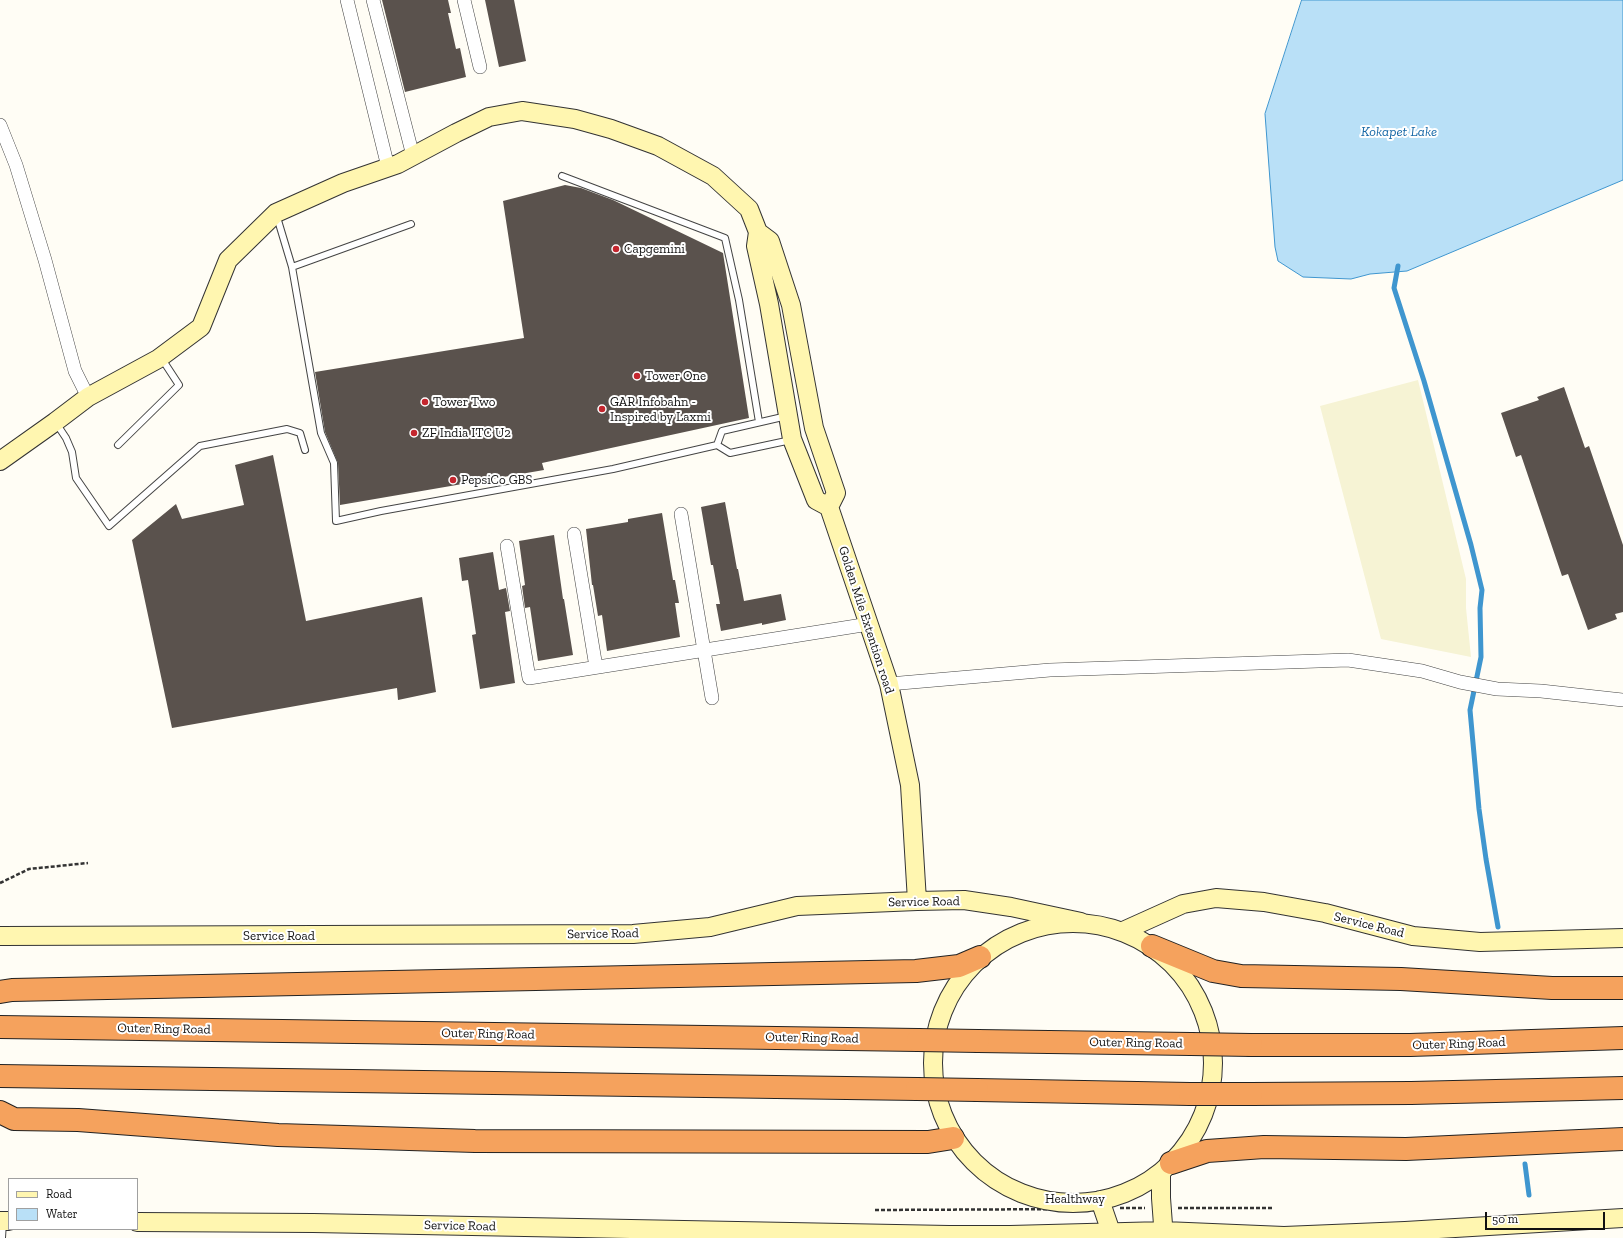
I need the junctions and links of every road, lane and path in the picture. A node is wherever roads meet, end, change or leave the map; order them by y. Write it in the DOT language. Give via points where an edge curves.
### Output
graph roads {
  1 [pos="347,0"];
  2 [pos="373,0"];
  3 [pos="464,0"];
  4 [pos="480,67"];
  5 [pos="0,125"];
  6 [pos="413,156"];
  7 [pos="388,167"];
  8 [pos="562,176"];
  9 [pos="276,212"];
  10 [pos="411,224"];
  11 [pos="758,232"];
  12 [pos="292,266"];
  13 [pos="160,357"];
  14 [pos="88,397"];
  15 [pos="787,416"];
  16 [pos="55,422"];
  17 [pos="759,422"];
  18 [pos="792,439"];
  19 [pos="118,445"];
  20 [pos="717,445"];
  21 [pos="305,450"];
  22 [pos="0,461"];
  23 [pos="829,507"];
  24 [pos="682,514"];
  25 [pos="574,534"];
  26 [pos="507,546"];
  27 [pos="868,624"];
  28 [pos="704,650"];
  29 [pos="596,667"];
  30 [pos="889,684"];
  31 [pos="712,698"];
  32 [pos="1623,700"];
  33 [pos="88,863"];
  34 [pos="0,883"];
  35 [pos="917,901"];
  36 [pos="1081,922"];
  37 [pos="1123,931"];
  38 [pos="0,936"];
  39 [pos="1623,938"];
  40 [pos="1152,946"];
  41 [pos="980,957"];
  42 [pos="1623,988"];
  43 [pos="6,991"];
  44 [pos="0,1027"];
  45 [pos="1623,1038"];
  46 [pos="0,1076"];
  47 [pos="1623,1088"];
  48 [pos="0,1112"];
  49 [pos="953,1138"];
  50 [pos="1623,1139"];
  51 [pos="1166,1168"];
  52 [pos="1102,1204"];
  53 [pos="1162,1208"];
  54 [pos="1274,1208"];
  55 [pos="875,1210"];
  56 [pos="1623,1218"];
  57 [pos="138,1222"];
  58 [pos="1112,1235"];
  59 [pos="1164,1235"];
  1 -- 7 [label="street"];
  2 -- 6 [label="street"];
  3 -- 4 [label="street"];
  5 -- 14 [label="street" via="16,165 76,371"];
  6 -- 7 [label="main road"];
  6 -- 11 [label="main road" via="490,117 522,111 575,119 658,146 713,176 749,209"];
  7 -- 9 [label="main road" via="342,183"];
  8 -- 17 [label="lane" via="725,238"];
  9 -- 12 [label="lane"];
  9 -- 13 [label="main road" via="228,260 201,327"];
  10 -- 12 [label="lane"];
  11 -- 15 [label="main road" via="756,246 769,304"];
  11 -- 23 [label="main road" via="770,241 791,305 814,428 836,493"];
  12 -- 20 [label="lane" via="322,433 334,463 336,522 612,469"];
  13 -- 14 [label="main road"];
  13 -- 19 [label="lane" via="179,385"];
  14 -- 16 [label="main road"];
  15 -- 17 [label="lane"];
  15 -- 18 [label="main road"];
  16 -- 21 [label="lane" via="72,452 76,478 109,526 200,446 287,429 300,433"];
  16 -- 22 [label="main road"];
  17 -- 20 [label="lane" via="722,431"];
  18 -- 20 [label="lane" via="730,453"];
  18 -- 23 [label="main road" via="816,500"];
  23 -- 27 [label="main road, Golden Mile Extention road"];
  24 -- 28 [label="street"];
  25 -- 29 [label="street"];
  26 -- 29 [label="street" via="529,678"];
  27 -- 28 [label="street"];
  27 -- 30 [label="main road, Golden Mile Extention road"];
  28 -- 29 [label="street"];
  28 -- 31 [label="street"];
  30 -- 32 [label="street" via="1050,670 1348,660 1422,671 1497,689"];
  30 -- 35 [label="main road, Golden Mile Extention road" via="910,785"];
  33 -- 34 [label="path" via="29,869"];
  35 -- 36 [label="main road, Service Road" via="972,901"];
  35 -- 38 [label="main road, Service Road" via="797,906 710,927 633,934"];
  36 -- 37 [label="main road, Service Road"];
  36 -- 41 [label="main road" via="1045,925 1024,932 1011,937"];
  37 -- 39 [label="main road, Service Road" via="1183,904 1216,898 1264,902 1325,913 1413,936 1480,942"];
  37 -- 40 [label="main road, Service Road"];
  40 -- 42 [label="highway" via="1213,971 1241,976 1401,979 1552,988"];
  40 -- 51 [label="main road, Service Road" via="1182,974 1204,1010 1213,1050 1211,1091 1196,1130"];
  41 -- 43 [label="highway" via="959,966 916,971"];
  41 -- 49 [label="main road" via="954,987 937,1023 931,1062 936,1102"];
  44 -- 45 [label="highway, Outer Ring Road, bridge" via="1251,1045 1410,1046"];
  46 -- 47 [label="highway, bridge" via="1190,1094 1435,1093"];
  48 -- 49 [label="highway" via="14,1119 78,1120 278,1135 467,1141 928,1142"];
  49 -- 52 [label="main road" via="977,1167 1009,1189 1047,1202"];
  50 -- 51 [label="highway" via="1406,1149 1264,1146 1207,1151"];
  51 -- 52 [label="main road" via="1127,1193"];
  51 -- 53 [label="main road"];
  52 -- 53 [label="path, Healthway"];
  52 -- 55 [label="path, Healthway"];
  52 -- 58 [label="main road"];
  53 -- 54 [label="path, Healthway"];
  53 -- 59 [label="main road"];
  56 -- 59 [label="main road, Service Road" via="1284,1236"];
  57 -- 58 [label="main road, Service Road" via="949,1235"];
  58 -- 59 [label="main road, Service Road"];
}
